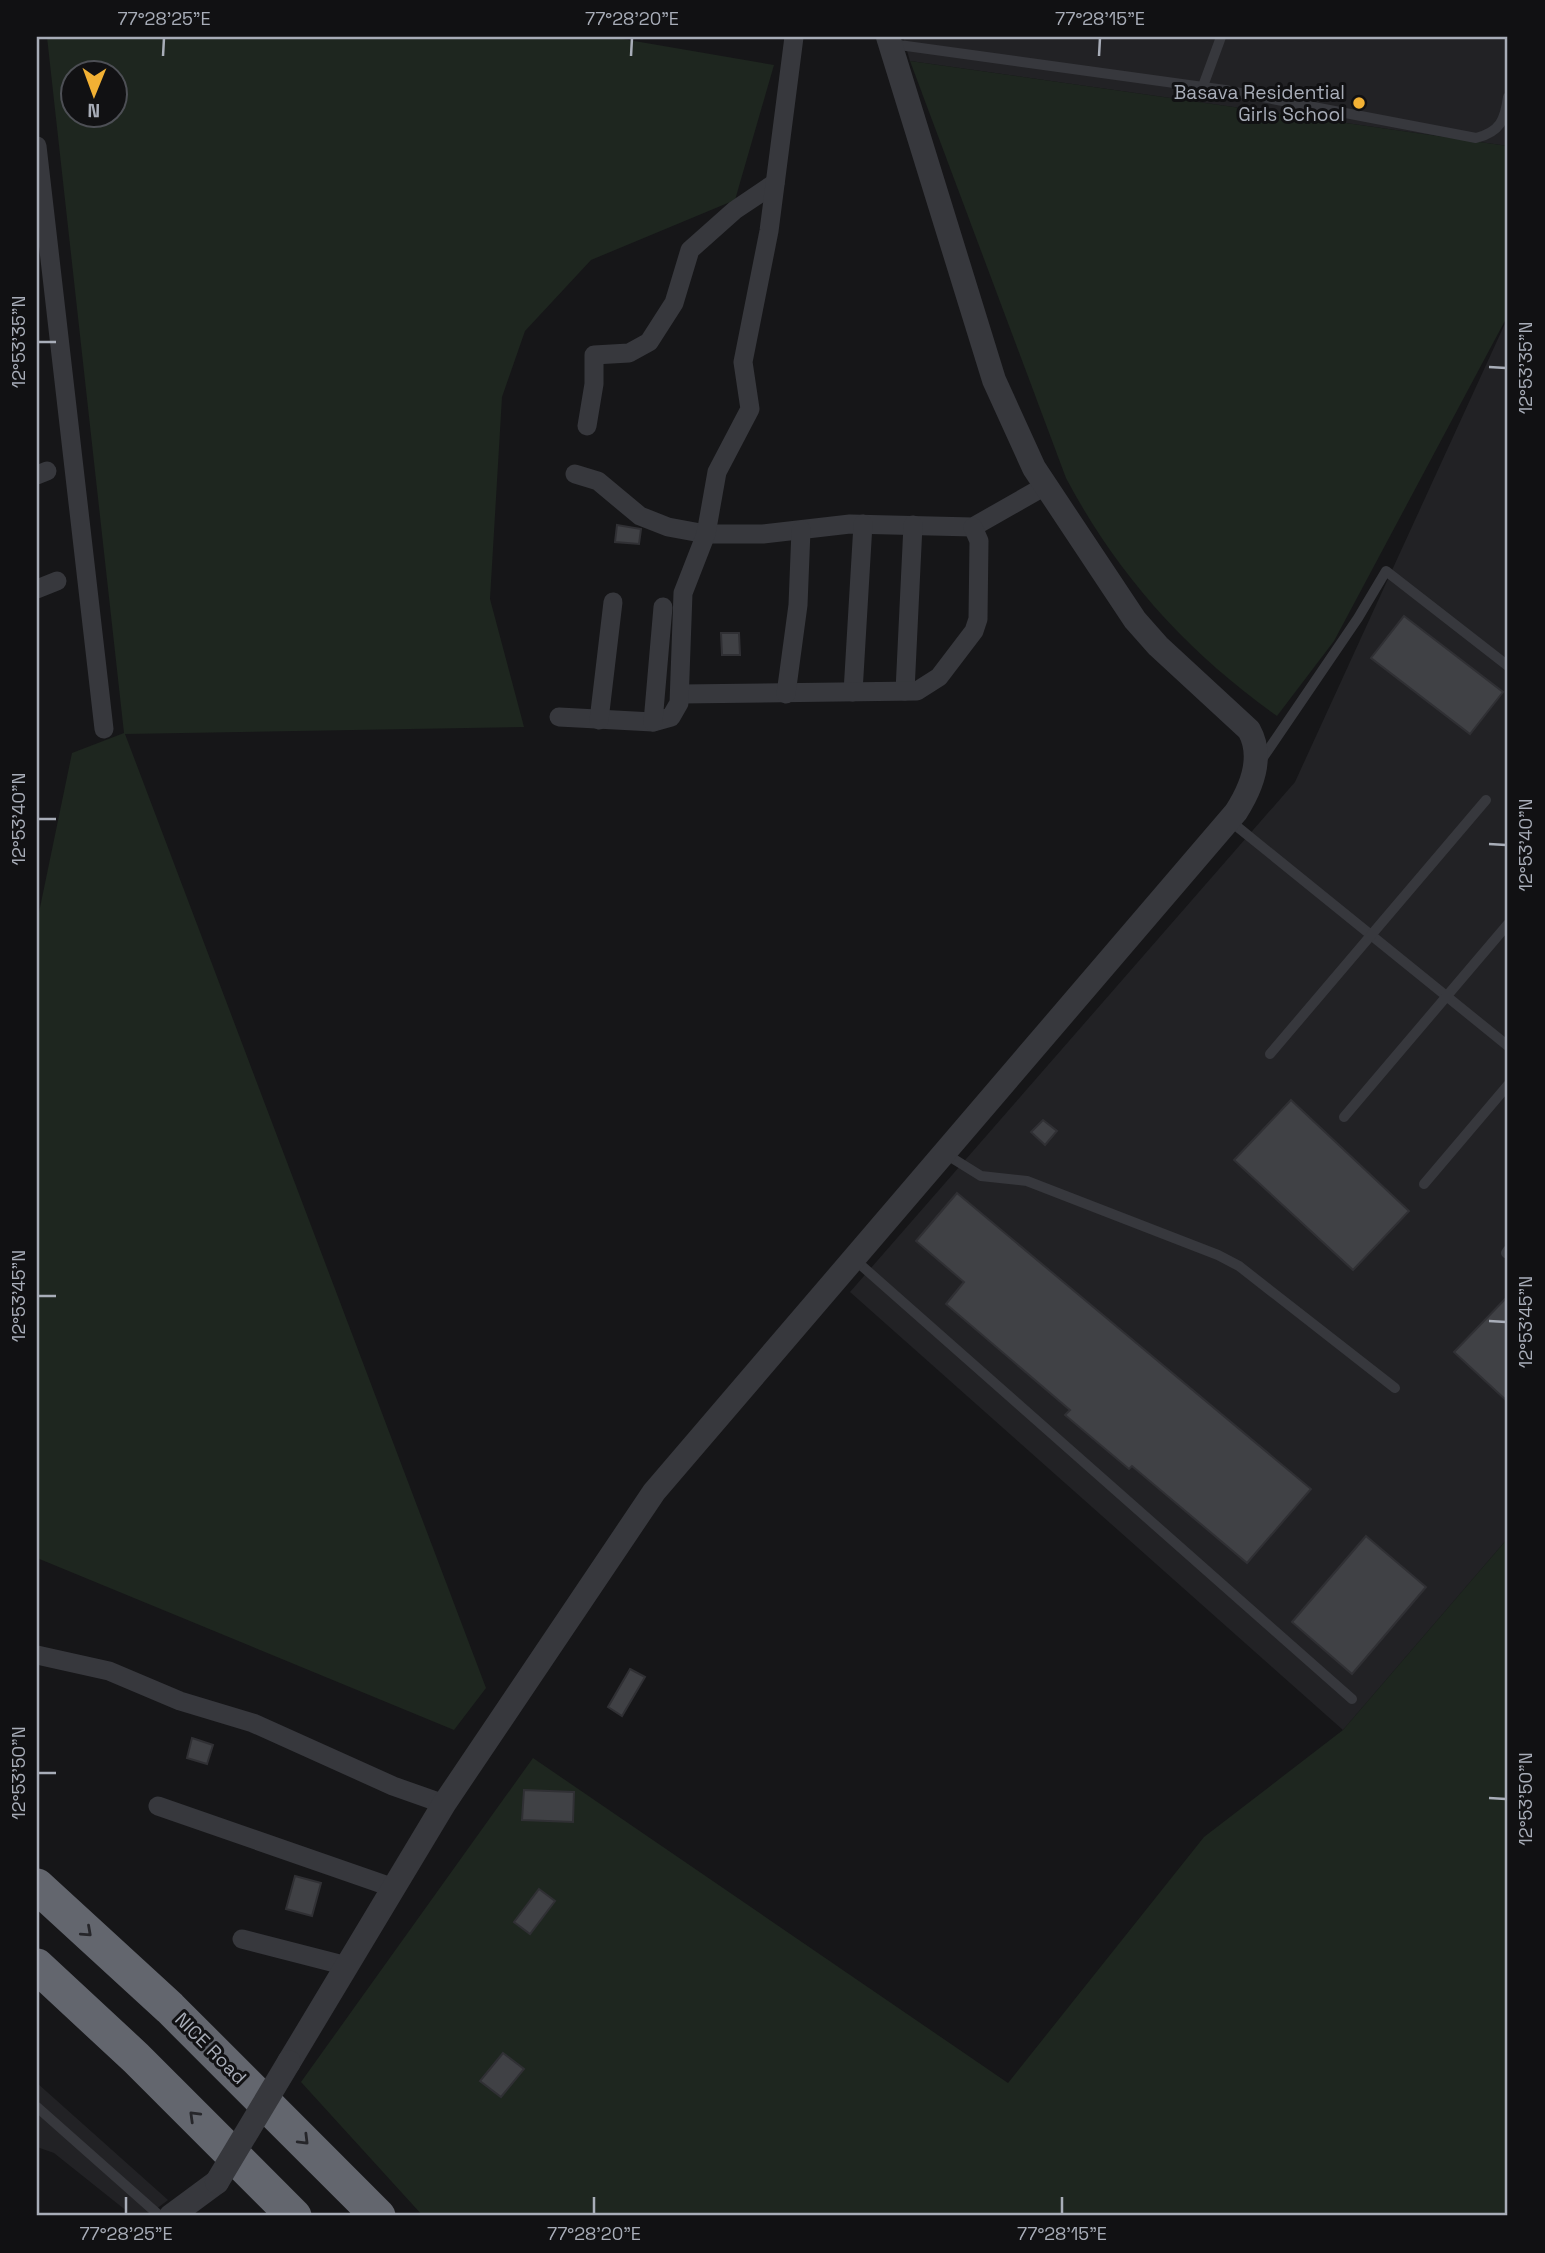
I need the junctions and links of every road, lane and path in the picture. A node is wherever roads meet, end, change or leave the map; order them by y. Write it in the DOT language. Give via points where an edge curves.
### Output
graph roads {
  1 [pos="794,37"];
  2 [pos="1221,37"];
  3 [pos="889,40"];
  4 [pos="1203,86"];
  5 [pos="1508,97"];
  6 [pos="37,158"];
  7 [pos="775,183"];
  8 [pos="44,284"];
  9 [pos="587,426"];
  10 [pos="575,474"];
  11 [pos="1045,486"];
  12 [pos="863,524"];
  13 [pos="913,525"];
  14 [pos="973,527"];
  15 [pos="801,530"];
  16 [pos="706,534"];
  17 [pos="57,581"];
  18 [pos="37,589"];
  19 [pos="613,602"];
  20 [pos="663,607"];
  21 [pos="1508,666"];
  22 [pos="905,691"];
  23 [pos="853,692"];
  24 [pos="681,694"];
  25 [pos="786,694"];
  26 [pos="559,718"];
  27 [pos="598,720"];
  28 [pos="653,722"];
  29 [pos="104,729"];
  30 [pos="1255,769"];
  31 [pos="1486,800"];
  32 [pos="1229,820"];
  33 [pos="1508,925"];
  34 [pos="1371,935"];
  35 [pos="1447,996"];
  36 [pos="1508,1046"];
  37 [pos="1270,1054"];
  38 [pos="1508,1084"];
  39 [pos="1344,1117"];
  40 [pos="944,1153"];
  41 [pos="1424,1184"];
  42 [pos="854,1258"];
  43 [pos="1395,1388"];
  44 [pos="37,1656"];
  45 [pos="1352,1699"];
  46 [pos="444,1804"];
  47 [pos="158,1806"];
  48 [pos="37,1886"];
  49 [pos="394,1888"];
  50 [pos="242,1939"];
  51 [pos="37,1966"];
  52 [pos="347,1966"];
  53 [pos="37,2107"];
  54 [pos="160,2216"];
  55 [pos="171,2216"];
  56 [pos="294,2216"];
  57 [pos="378,2216"];
  1 -- 7 [label="street"];
  2 -- 4 [label="lane"];
  3 -- 4 [label="lane"];
  3 -- 11 [label="street" via="994,380"];
  4 -- 5 [label="lane" via="1476,138 1498,129"];
  6 -- 8 [label="street"];
  7 -- 9 [label="street" via="735,210 690,250 674,303 649,342 629,353 594,355"];
  7 -- 16 [label="street" via="743,362 750,409 718,472"];
  8 -- 29 [label="street"];
  10 -- 16 [label="street" via="598,481 639,516"];
  11 -- 14 [label="street"];
  11 -- 30 [label="street" via="1147,634 1249,730 1256,742"];
  12 -- 13 [label="street"];
  12 -- 15 [label="street"];
  12 -- 23 [label="street"];
  13 -- 14 [label="street"];
  13 -- 22 [label="street"];
  14 -- 22 [label="street" via="979,541 974,631 930,685"];
  15 -- 16 [label="street"];
  15 -- 25 [label="street" via="798,604"];
  16 -- 24 [label="street" via="683,593"];
  17 -- 18 [label="street"];
  19 -- 27 [label="street"];
  20 -- 28 [label="street"];
  21 -- 30 [label="lane" via="1386,571"];
  22 -- 23 [label="street"];
  23 -- 25 [label="street"];
  24 -- 25 [label="street"];
  24 -- 28 [label="street" via="671,717"];
  26 -- 27 [label="street"];
  27 -- 28 [label="street"];
  30 -- 32 [label="street" via="1247,796"];
  31 -- 34 [label="lane"];
  32 -- 34 [label="lane"];
  32 -- 40 [label="street"];
  33 -- 35 [label="lane"];
  34 -- 35 [label="lane"];
  34 -- 37 [label="lane"];
  35 -- 36 [label="lane"];
  35 -- 39 [label="lane"];
  38 -- 41 [label="lane"];
  40 -- 42 [label="street"];
  40 -- 43 [label="lane" via="981,1176 1027,1181 1218,1255 1239,1266"];
  42 -- 45 [label="lane"];
  42 -- 46 [label="street" via="654,1492"];
  44 -- 46 [label="street" via="109,1671 180,1701 253,1723"];
  46 -- 49 [label="street"];
  47 -- 49 [label="street"];
  48 -- 57 [label="highway, NICE Road, one-way" via="170,2008"];
  49 -- 52 [label="street"];
  50 -- 52 [label="street"];
  56 -- 51 [label="highway, one-way"];
  52 -- 55 [label="street, bridge" via="217,2182"];
  53 -- 54 [label="lane"];
}
